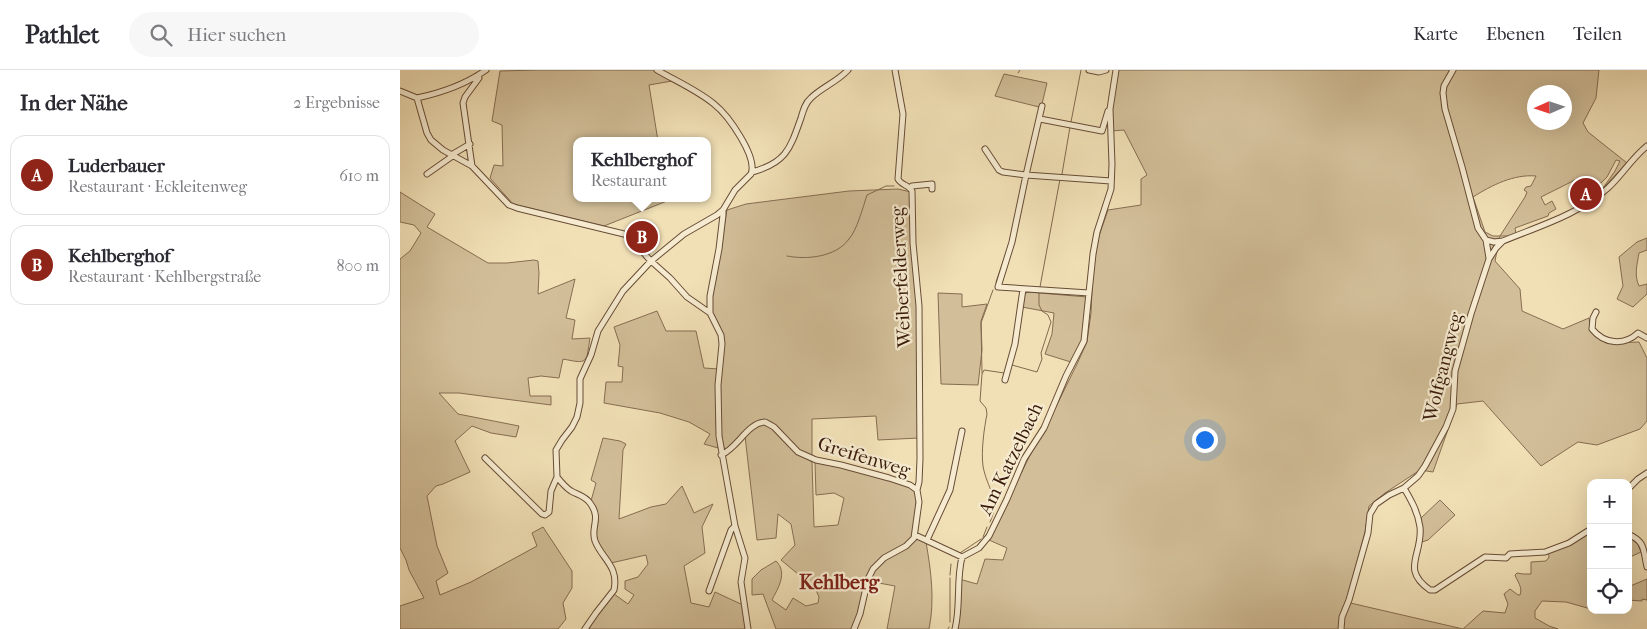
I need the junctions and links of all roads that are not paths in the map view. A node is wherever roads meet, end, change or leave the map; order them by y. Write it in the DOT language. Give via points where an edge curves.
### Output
graph roads {
  1 [pos="486,70"];
  2 [pos="657,70"];
  3 [pos="848,70"];
  4 [pos="894,70"];
  5 [pos="1089,70"];
  6 [pos="1106,70"];
  7 [pos="1116,70"];
  8 [pos="1453,70"];
  9 [pos="478,75"];
  10 [pos="400,91"];
  11 [pos="417,98"];
  12 [pos="1042,106"];
  13 [pos="1110,109"];
  14 [pos="1040,119"];
  15 [pos="470,144"];
  16 [pos="1647,146"];
  17 [pos="985,149"];
  18 [pos="453,155"];
  19 [pos="472,166"];
  20 [pos="752,172"];
  21 [pos="427,174"];
  22 [pos="1026,175"];
  23 [pos="1111,181"];
  24 [pos="910,188"];
  25 [pos="932,189"];
  26 [pos="723,210"];
  27 [pos="1486,240"];
  28 [pos="1502,241"];
  29 [pos="1489,259"];
  30 [pos="651,261"];
  31 [pos="1022,289"];
  32 [pos="1089,293"];
  33 [pos="1596,312"];
  34 [pos="710,313"];
  35 [pos="1647,338"];
  36 [pos="1005,380"];
  37 [pos="962,431"];
  38 [pos="721,455"];
  39 [pos="485,458"];
  40 [pos="1647,473"];
  41 [pos="557,477"];
  42 [pos="1632,486"];
  43 [pos="1404,488"];
  44 [pos="917,490"];
  45 [pos="734,526"];
  46 [pos="1587,532"];
  47 [pos="915,535"];
  48 [pos="1632,536"];
  49 [pos="927,540"];
  50 [pos="962,557"];
  51 [pos="1647,567"];
  52 [pos="709,591"];
  53 [pos="585,629"];
  54 [pos="748,629"];
  55 [pos="854,629"];
  56 [pos="955,629"];
  57 [pos="1341,629"];
  1 -- 9 [label="street"];
  2 -- 20 [label="street" via="692,89 719,109 748,150"];
  3 -- 20 [label="street" via="811,98 780,160"];
  4 -- 24 [label="street, Weiberfelderweg" via="903,114 898,179"];
  5 -- 6 [label="street"];
  7 -- 13 [label="street, Am Katzelbach"];
  8 -- 27 [label="street" via="1444,86 1445,109 1478,228"];
  9 -- 11 [label="street"];
  9 -- 15 [label="street" via="463,103"];
  10 -- 11 [label="street"];
  11 -- 18 [label="street" via="431,140"];
  12 -- 14 [label="street"];
  13 -- 14 [label="street, Am Katzelbach" via="1102,131"];
  13 -- 23 [label="street, Am Katzelbach"];
  14 -- 22 [label="street"];
  15 -- 18 [label="street"];
  15 -- 19 [label="street"];
  16 -- 28 [label="street" via="1590,201 1554,221"];
  17 -- 22 [label="street" via="999,170"];
  18 -- 19 [label="street"];
  18 -- 21 [label="street"];
  19 -- 30 [label="street" via="509,205 630,236"];
  20 -- 26 [label="street" via="735,190"];
  22 -- 23 [label="street"];
  22 -- 31 [label="street" via="1012,242 998,287"];
  23 -- 32 [label="street, Am Katzelbach" via="1095,240"];
  24 -- 25 [label="street" via="932,184"];
  24 -- 44 [label="street, Weiberfelderweg" via="919,306 920,459"];
  26 -- 30 [label="street" via="684,234"];
  26 -- 34 [label="street"];
  27 -- 28 [label="street"];
  27 -- 29 [label="street"];
  28 -- 29 [label="street"];
  29 -- 43 [label="street, Wolfgangweg" via="1455,371 1450,417 1425,466"];
  30 -- 34 [label="street" via="687,297"];
  30 -- 41 [label="street" via="623,292 598,331 580,379 577,417 556,450"];
  31 -- 32 [label="street"];
  31 -- 36 [label="street" via="1015,344"];
  32 -- 50 [label="street, Am Katzelbach" via="1084,341 1044,428 1024,459 989,536 979,548"];
  33 -- 35 [label="street" via="1592,329 1598,336 1608,341 1627,341 1638,333"];
  34 -- 38 [label="street" via="722,344 718,385"];
  37 -- 49 [label="street" via="948,496"];
  38 -- 44 [label="street, Greifenweg" via="730,451 754,424 765,422 798,452 889,478"];
  38 -- 45 [label="street"];
  39 -- 41 [label="street" via="545,515 550,510 551,491"];
  40 -- 42 [label="street"];
  41 -- 53 [label="street" via="569,490 586,498 593,508 596,519 594,538 614,576 613,593"];
  43 -- 46 [label="street" via="1417,512 1420,529 1414,570 1418,580 1430,590 1435,590 1485,557 1506,558 1510,554 1544,552 1569,544"];
  43 -- 57 [label="street, Wolfgangweg" via="1376,504 1370,514 1368,533"];
  44 -- 47 [label="street, Greifenweg" via="919,502"];
  45 -- 52 [label="street"];
  45 -- 54 [label="street" via="745,558 741,585"];
  47 -- 49 [label="street"];
  47 -- 55 [label="street" via="906,546 884,558 873,569"];
  48 -- 51 [label="street" via="1641,542"];
  49 -- 50 [label="street"];
  50 -- 56 [label="street"];
}
